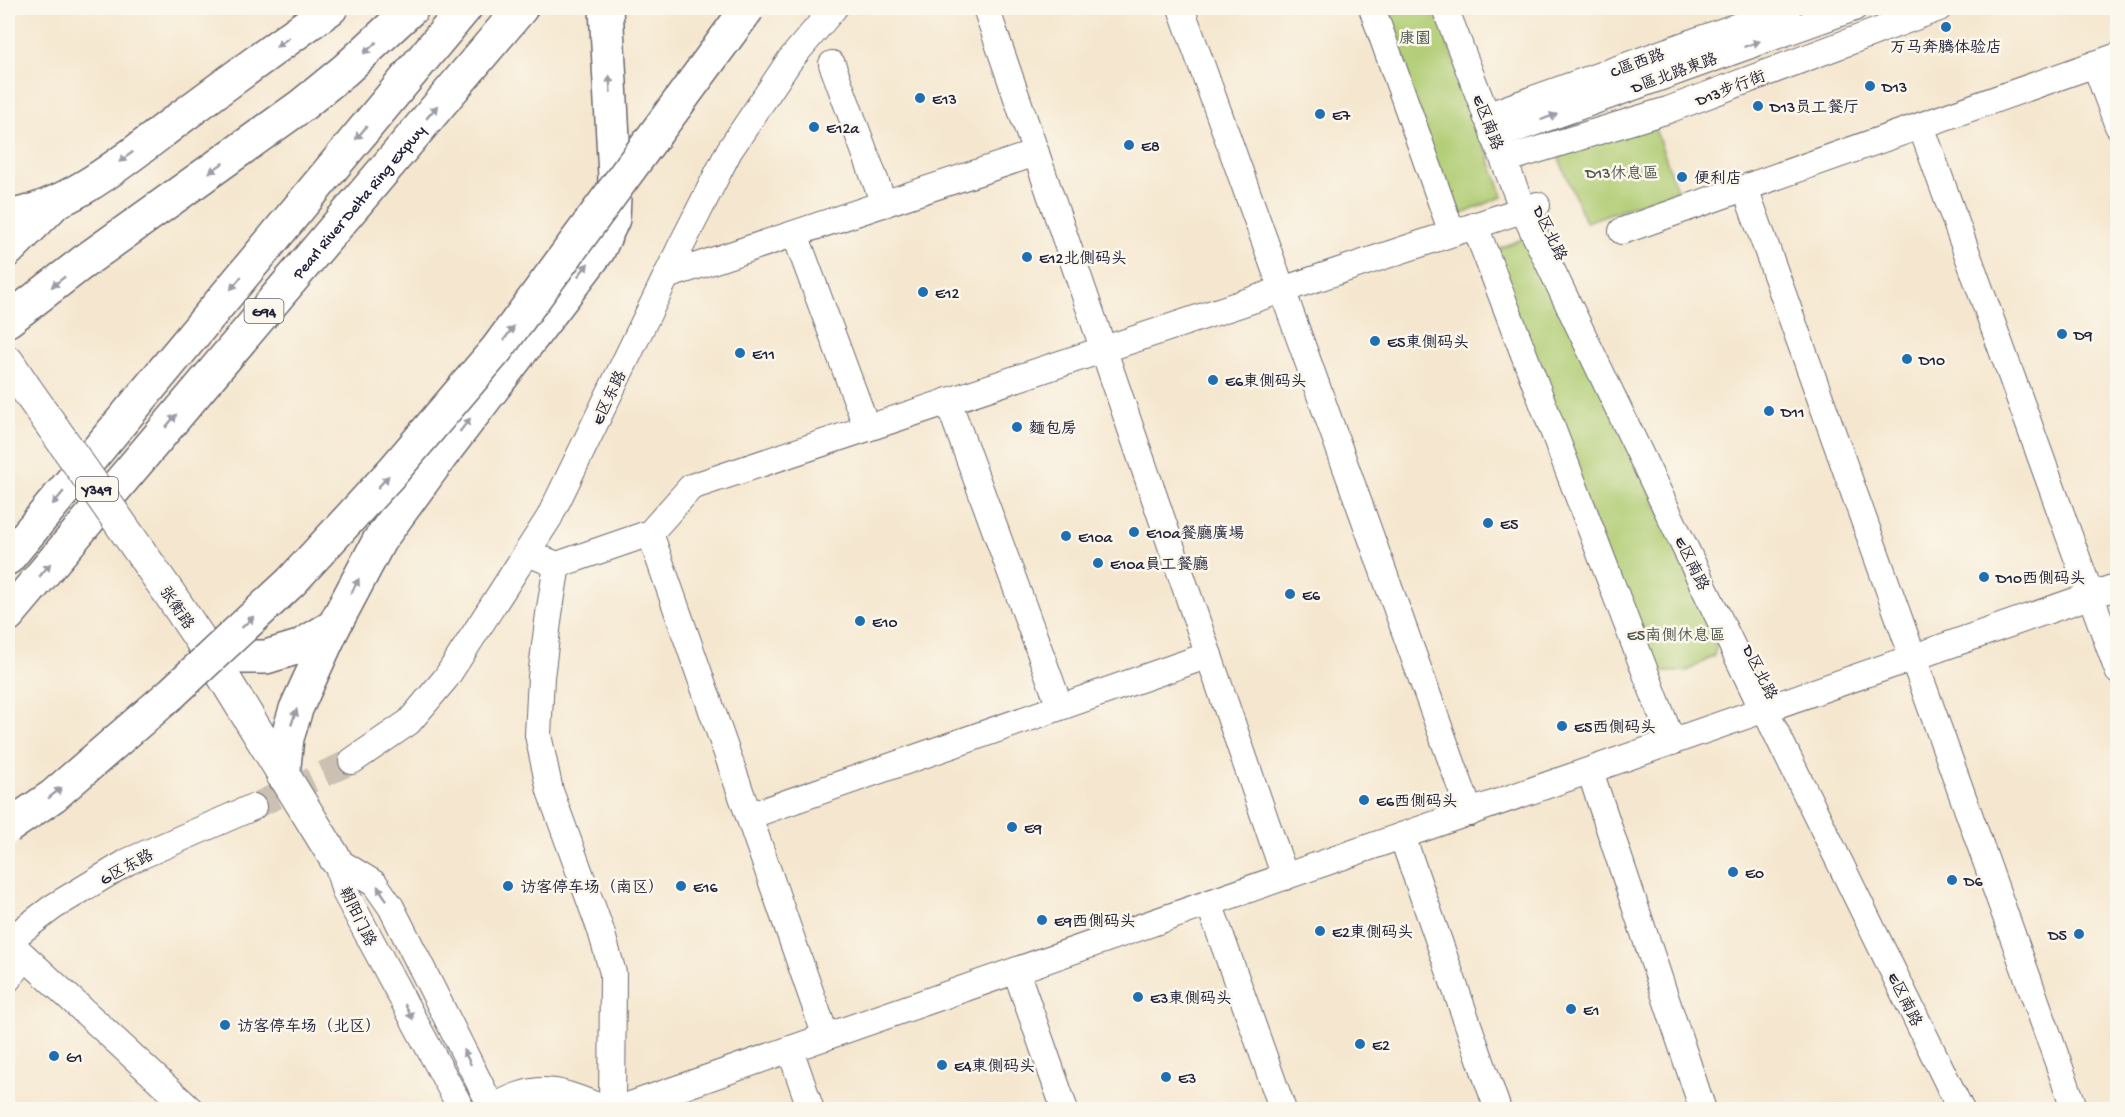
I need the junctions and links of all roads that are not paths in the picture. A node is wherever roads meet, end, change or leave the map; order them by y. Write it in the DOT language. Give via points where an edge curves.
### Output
graph roads {
  1 [pos="331,8"];
  2 [pos="412,8"];
  3 [pos="465,8"];
  4 [pos="520,8"];
  5 [pos="606,8"];
  6 [pos="748,8"];
  7 [pos="834,8"];
  8 [pos="986,8"];
  9 [pos="1181,8"];
  10 [pos="1372,8"];
  11 [pos="1445,8"];
  12 [pos="1462,8"];
  13 [pos="1788,8"];
  14 [pos="1854,8"];
  15 [pos="1940,8"];
  16 [pos="2106,60"];
  17 [pos="832,64"];
  18 [pos="1497,123"];
  19 [pos="1921,126"];
  20 [pos="2118,126"];
  21 [pos="1036,153"];
  22 [pos="1518,156"];
  23 [pos="1745,188"];
  24 [pos="56,202"];
  25 [pos="884,204"];
  26 [pos="1530,207"];
  27 [pos="8,217"];
  28 [pos="1463,230"];
  29 [pos="1622,231"];
  30 [pos="795,234"];
  31 [pos="8,249"];
  32 [pos="667,276"];
  33 [pos="1282,290"];
  34 [pos="8,320"];
  35 [pos="1104,350"];
  36 [pos="16,374"];
  37 [pos="948,401"];
  38 [pos="867,428"];
  39 [pos="650,533"];
  40 [pos="528,554"];
  41 [pos="8,558"];
  42 [pos="557,565"];
  43 [pos="2118,586"];
  44 [pos="2090,596"];
  45 [pos="8,615"];
  46 [pos="333,626"];
  47 [pos="204,645"];
  48 [pos="1209,655"];
  49 [pos="1913,658"];
  50 [pos="2118,670"];
  51 [pos="1060,708"];
  52 [pos="1772,708"];
  53 [pos="1672,742"];
  54 [pos="352,761"];
  55 [pos="1590,771"];
  56 [pos="283,775"];
  57 [pos="253,807"];
  58 [pos="1470,813"];
  59 [pos="749,816"];
  60 [pos="8,827"];
  61 [pos="1402,836"];
  62 [pos="336,860"];
  63 [pos="1285,877"];
  64 [pos="1209,903"];
  65 [pos="14,947"];
  66 [pos="1016,971"];
  67 [pos="8,978"];
  68 [pos="826,1037"];
  69 [pos="790,1049"];
  70 [pos="491,1109"];
  71 [pos="191,1110"];
  72 [pos="462,1110"];
  73 [pos="612,1110"];
  74 [pos="811,1110"];
  75 [pos="1065,1110"];
  76 [pos="1283,1110"];
  77 [pos="1498,1110"];
  78 [pos="1703,1110"];
  79 [pos="1960,1110"];
  80 [pos="1977,1110"];
  81 [pos="2075,1110"];
  1 -- 24 [label="highway, one-way" via="102,176"];
  2 -- 34 [label="highway, one-way" via="301,106"];
  3 -- 41 [label="highway, G94, one-way"];
  45 -- 4 [label="highway, Pearl River Delta Ring Expwy / G94, one-way"];
  46 -- 5 [label="highway, one-way" via="379,541 598,251 613,219 615,176"];
  60 -- 6 [label="highway, one-way, bridge" via="53,795 172,693 291,582 393,471 497,349"];
  7 -- 32 [label="street, E区东路" via="790,60 729,151"];
  8 -- 21 [label="street"];
  9 -- 33 [label="street"];
  10 -- 28 [label="street"];
  11 -- 18 [label="street, E区南路"];
  12 -- 18 [label="street"];
  13 -- 18 [label="street, C區西路"];
  18 -- 14 [label="street, D區北路東路, one-way"];
  15 -- 22 [label="street, D13步行街" via="1668,110"];
  16 -- 19 [label="street"];
  16 -- 20 [label="street"];
  17 -- 25 [label="street"];
  18 -- 22 [label="street, D区北路"];
  18 -- 26 [label="street, E区南路"];
  19 -- 23 [label="street"];
  19 -- 44 [label="street"];
  21 -- 25 [label="street"];
  21 -- 35 [label="street"];
  22 -- 26 [label="street, D区北路"];
  23 -- 29 [label="street"];
  23 -- 49 [label="street"];
  24 -- 27 [label="highway"];
  24 -- 31 [label="highway"];
  25 -- 30 [label="street"];
  26 -- 28 [label="street"];
  26 -- 52 [label="street, E区南路" via="1751,686"];
  28 -- 33 [label="street"];
  28 -- 53 [label="street"];
  30 -- 32 [label="street"];
  30 -- 38 [label="street"];
  32 -- 40 [label="street, E区东路"];
  33 -- 35 [label="street"];
  33 -- 58 [label="street"];
  35 -- 37 [label="street"];
  35 -- 48 [label="street"];
  36 -- 47 [label="main road, 张衡路 / Y349, bridge"];
  37 -- 38 [label="street"];
  37 -- 51 [label="street"];
  38 -- 39 [label="street" via="691,487"];
  39 -- 42 [label="street"];
  39 -- 59 [label="street"];
  40 -- 42 [label="street"];
  40 -- 54 [label="street, E区东路" via="446,678 409,722"];
  42 -- 73 [label="street" via="541,677 538,735 550,791 613,974"];
  43 -- 44 [label="street"];
  44 -- 49 [label="street"];
  44 -- 50 [label="street"];
  46 -- 47 [label="highway" via="299,647 266,657 238,657"];
  56 -- 46 [label="highway, one-way" via="293,719"];
  47 -- 56 [label="main road, 张衡路"];
  48 -- 51 [label="street"];
  48 -- 63 [label="street"];
  49 -- 52 [label="street"];
  49 -- 81 [label="street"];
  51 -- 59 [label="street"];
  52 -- 53 [label="street"];
  52 -- 79 [label="street, E区南路"];
  52 -- 80 [label="street, D区北路" via="1795,744"];
  53 -- 55 [label="street"];
  55 -- 58 [label="street"];
  55 -- 78 [label="street"];
  56 -- 62 [label="main road, 张衡路"];
  57 -- 65 [label="street, G区东路" via="129,861 53,907"];
  58 -- 61 [label="street"];
  59 -- 68 [label="street"];
  61 -- 63 [label="street"];
  61 -- 77 [label="street"];
  70 -- 62 [label="street, 朝阳门路, one-way" via="391,907 375,884"];
  62 -- 72 [label="street, 朝阳门路, one-way" via="345,892"];
  63 -- 64 [label="street"];
  64 -- 66 [label="street"];
  64 -- 76 [label="street"];
  65 -- 67 [label="street, G区东路"];
  65 -- 71 [label="street"];
  66 -- 68 [label="street"];
  66 -- 75 [label="street"];
  68 -- 69 [label="street"];
  69 -- 73 [label="street"];
  69 -- 74 [label="street"];
  70 -- 73 [label="street" via="518,1096 545,1090"];
}
